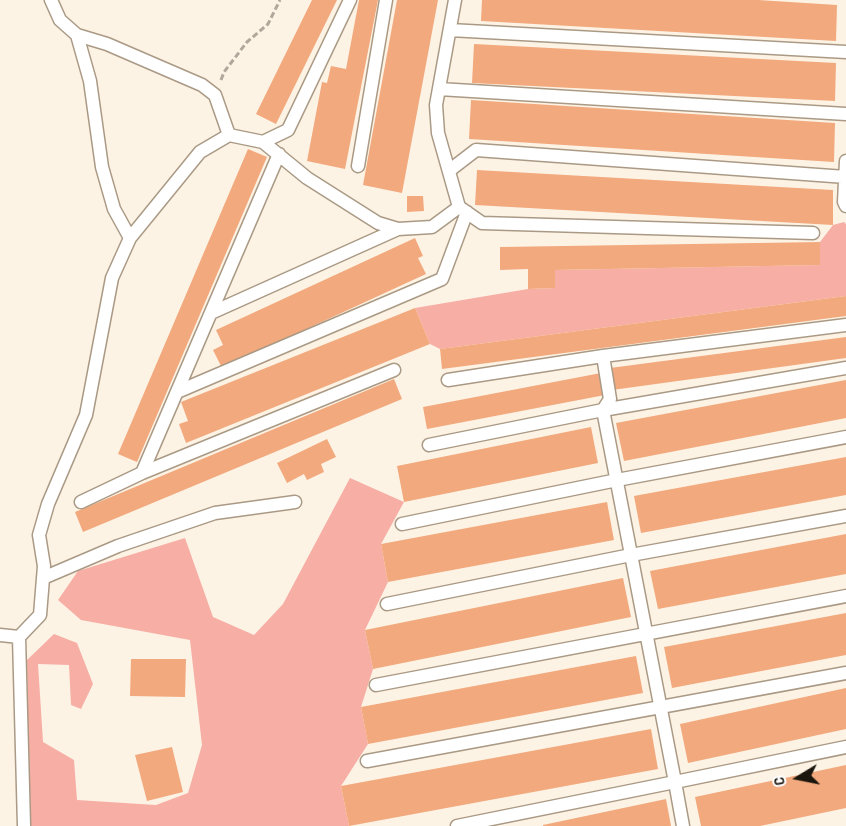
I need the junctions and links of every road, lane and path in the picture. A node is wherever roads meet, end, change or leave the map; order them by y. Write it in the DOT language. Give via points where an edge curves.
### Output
graph roads {
  1 [pos="51,0"];
  2 [pos="280,0"];
  3 [pos="350,0"];
  4 [pos="386,0"];
  5 [pos="455,0"];
  6 [pos="450,30"];
  7 [pos="77,35"];
  8 [pos="846,52"];
  9 [pos="439,89"];
  10 [pos="215,95"];
  11 [pos="846,114"];
  12 [pos="229,135"];
  13 [pos="263,142"];
  14 [pos="279,154"];
  15 [pos="846,161"];
  16 [pos="358,166"];
  17 [pos="450,170"];
  18 [pos="846,177"];
  19 [pos="846,206"];
  20 [pos="463,209"];
  21 [pos="398,230"];
  22 [pos="813,233"];
  23 [pos="130,238"];
  24 [pos="211,313"];
  25 [pos="846,325"];
  26 [pos="603,356"];
  27 [pos="846,368"];
  28 [pos="394,370"];
  29 [pos="448,380"];
  30 [pos="177,392"];
  31 [pos="603,410"];
  32 [pos="846,437"];
  33 [pos="429,445"];
  34 [pos="142,473"];
  35 [pos="617,480"];
  36 [pos="81,502"];
  37 [pos="295,502"];
  38 [pos="846,516"];
  39 [pos="402,524"];
  40 [pos="632,555"];
  41 [pos="43,578"];
  42 [pos="846,596"];
  43 [pos="387,604"];
  44 [pos="646,633"];
  45 [pos="0,635"];
  46 [pos="20,636"];
  47 [pos="846,673"];
  48 [pos="376,685"];
  49 [pos="661,708"];
  50 [pos="846,747"];
  51 [pos="367,761"];
  52 [pos="675,782"];
  53 [pos="24,826"];
  54 [pos="457,826"];
  55 [pos="683,826"];
  1 -- 7 [label="lane" via="60,20"];
  2 -- 10 [label="path" via="268,24 247,42 224,72"];
  3 -- 13 [label="lane" via="288,130"];
  4 -- 16 [label="lane"];
  5 -- 6 [label="lane"];
  6 -- 8 [label="lane"];
  6 -- 9 [label="lane"];
  7 -- 10 [label="lane" via="202,85"];
  7 -- 23 [label="lane" via="90,81 102,167 114,209"];
  9 -- 11 [label="lane"];
  9 -- 17 [label="lane" via="438,133"];
  10 -- 12 [label="lane"];
  12 -- 13 [label="lane"];
  12 -- 23 [label="lane" via="200,152"];
  13 -- 14 [label="lane"];
  14 -- 21 [label="lane" via="307,178 378,223"];
  14 -- 24 [label="lane"];
  15 -- 18 [label="lane"];
  17 -- 18 [label="lane" via="476,150"];
  17 -- 20 [label="lane"];
  18 -- 19 [label="lane"];
  20 -- 21 [label="lane" via="432,227"];
  20 -- 22 [label="lane" via="482,223"];
  20 -- 30 [label="lane" via="442,279"];
  21 -- 24 [label="lane"];
  23 -- 41 [label="lane" via="112,278 86,415 39,535"];
  24 -- 30 [label="lane"];
  25 -- 26 [label="lane"];
  26 -- 29 [label="lane"];
  26 -- 31 [label="lane" via="610,399"];
  27 -- 31 [label="lane"];
  28 -- 34 [label="lane"];
  30 -- 34 [label="lane"];
  31 -- 33 [label="lane"];
  31 -- 35 [label="lane"];
  32 -- 35 [label="lane"];
  34 -- 36 [label="lane"];
  35 -- 39 [label="lane"];
  35 -- 40 [label="lane"];
  37 -- 41 [label="lane" via="215,513 118,546"];
  38 -- 40 [label="lane"];
  40 -- 43 [label="lane"];
  40 -- 44 [label="lane"];
  41 -- 46 [label="lane" via="40,615"];
  42 -- 44 [label="lane"];
  44 -- 48 [label="lane"];
  44 -- 49 [label="lane"];
  45 -- 46 [label="lane"];
  46 -- 53 [label="lane"];
  47 -- 49 [label="lane"];
  49 -- 51 [label="lane"];
  49 -- 52 [label="lane"];
  50 -- 52 [label="lane"];
  52 -- 54 [label="lane"];
  52 -- 55 [label="lane"];
}
